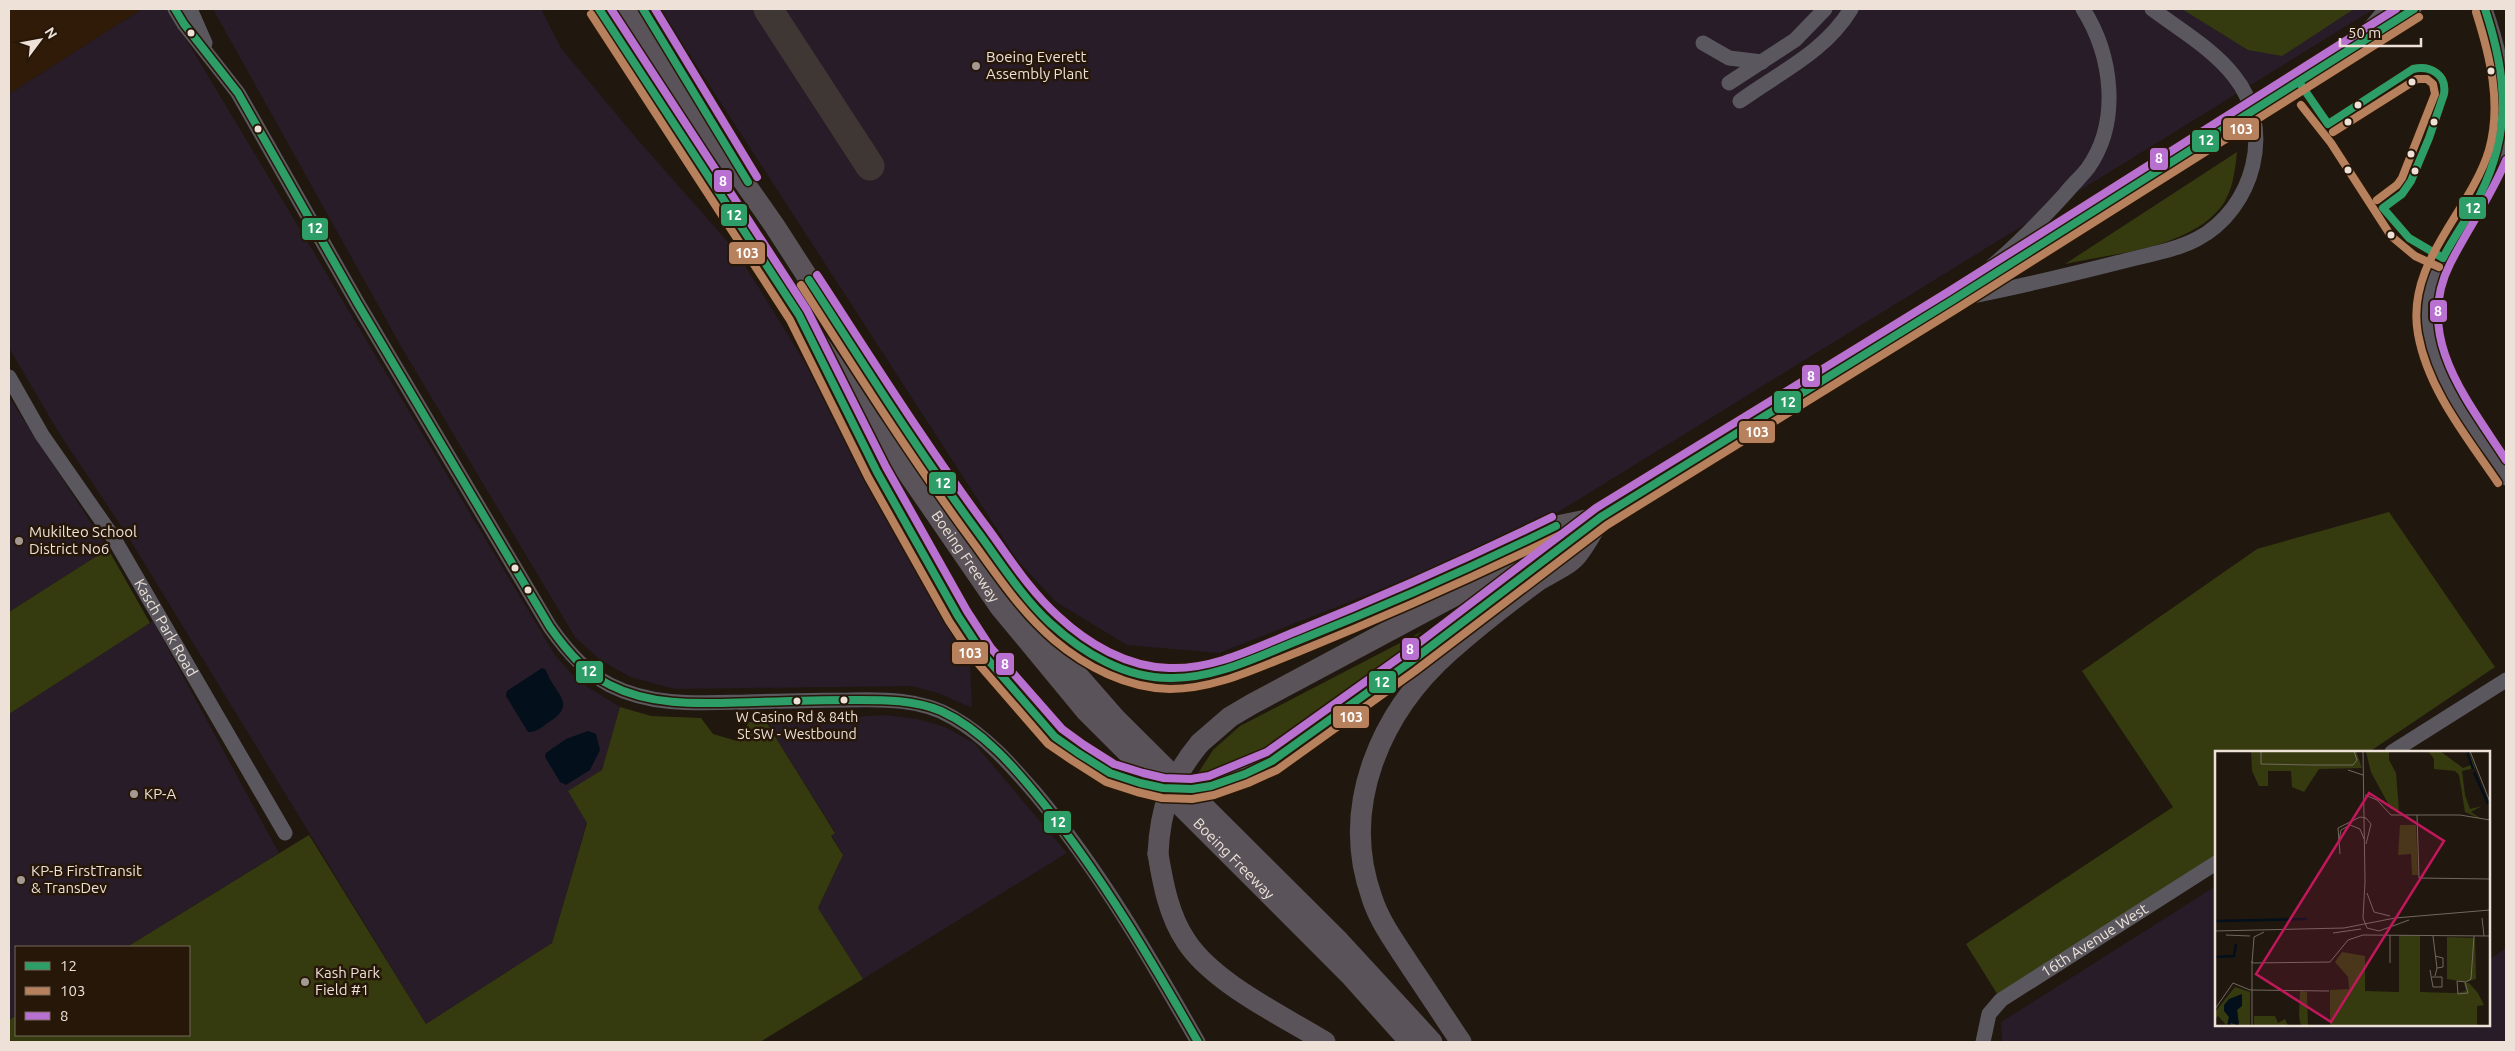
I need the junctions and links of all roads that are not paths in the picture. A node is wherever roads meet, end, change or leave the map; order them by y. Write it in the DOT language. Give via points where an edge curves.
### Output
graph roads {
  1 [pos="175,9"];
  2 [pos="190,9"];
  3 [pos="599,9"];
  4 [pos="627,9"];
  5 [pos="643,9"];
  6 [pos="1824,9"];
  7 [pos="1851,9"];
  8 [pos="2083,9"];
  9 [pos="2152,9"];
  10 [pos="2386,9"];
  11 [pos="2414,9"];
  12 [pos="2484,9"];
  13 [pos="1703,43"];
  14 [pos="2354,47"];
  15 [pos="209,54"];
  16 [pos="1762,62"];
  17 [pos="1729,83"];
  18 [pos="1740,101"];
  19 [pos="774,225"];
  20 [pos="1953,300"];
  21 [pos="799,315"];
  22 [pos="9,377"];
  23 [pos="2506,478"];
  24 [pos="940,482"];
  25 [pos="1601,517"];
  26 [pos="2506,680"];
  27 [pos="2394,751"];
  28 [pos="1110,773"];
  29 [pos="1211,786"];
  30 [pos="285,833"];
  31 [pos="2215,864"];
  32 [pos="1983,1036"];
  33 [pos="1198,1042"];
  34 [pos="1325,1042"];
  35 [pos="1410,1042"];
  36 [pos="1432,1042"];
  37 [pos="1461,1042"];
  1 -- 15 [label="street"];
  2 -- 15 [label="street"];
  3 -- 21 [label="highway, Boeing Freeway"];
  4 -- 19 [label="highway, Boeing Freeway"];
  5 -- 19 [label="highway"];
  6 -- 16 [label="street" via="1795,40"];
  7 -- 18 [label="street" via="1826,42"];
  8 -- 20 [label="street" via="2099,39 2108,76 2107,114 2097,151 2088,168 2048,212 2014,247"];
  9 -- 20 [label="street" via="2223,63 2236,77 2247,98 2256,128 2256,148 2253,167 2238,201 2212,229 2179,246 2047,281"];
  10 -- 14 [label="street"];
  11 -- 14 [label="street"];
  12 -- 23 [label="street" via="2497,50 2504,127 2497,156 2480,194 2435,275 2428,300 2428,329 2433,354 2444,380"];
  13 -- 16 [label="street" via="1729,58"];
  14 -- 20 [label="street, bridge"];
  15 -- 33 [label="street" via="238,93 358,304 565,648 610,685 636,696 672,703 884,699 920,705 950,715 994,748 1068,834 1140,942"];
  16 -- 17 [label="street"];
  19 -- 24 [label="highway, Boeing Freeway"];
  20 -- 25 [label="street"];
  21 -- 28 [label="highway" via="877,472 945,594 983,654 1054,737"];
  21 -- 35 [label="highway, Boeing Freeway" via="947,533 1052,672 1119,746 1350,975"];
  22 -- 30 [label="street, Kasch Park Road" via="42,435 113,537"];
  24 -- 25 [label="highway" via="1017,585 1049,622 1094,656 1153,678 1180,678 1237,665 1441,583 1556,526"];
  24 -- 36 [label="highway, Boeing Freeway" via="978,549 1038,630 1078,677 1160,765 1339,941"];
  25 -- 29 [label="highway" via="1409,663 1272,761"];
  25 -- 34 [label="highway, bridge" via="1230,717 1200,743 1177,774 1161,821 1158,854 1163,886 1186,941 1228,983"];
  25 -- 37 [label="highway" via="1576,557 1538,581 1449,651 1418,685 1386,729 1370,771 1362,818 1362,843 1371,898 1384,925"];
  26 -- 27 [label="street"];
  31 -- 32 [label="street, 16th Avenue West" via="2001,1000 1989,1014"];
}
